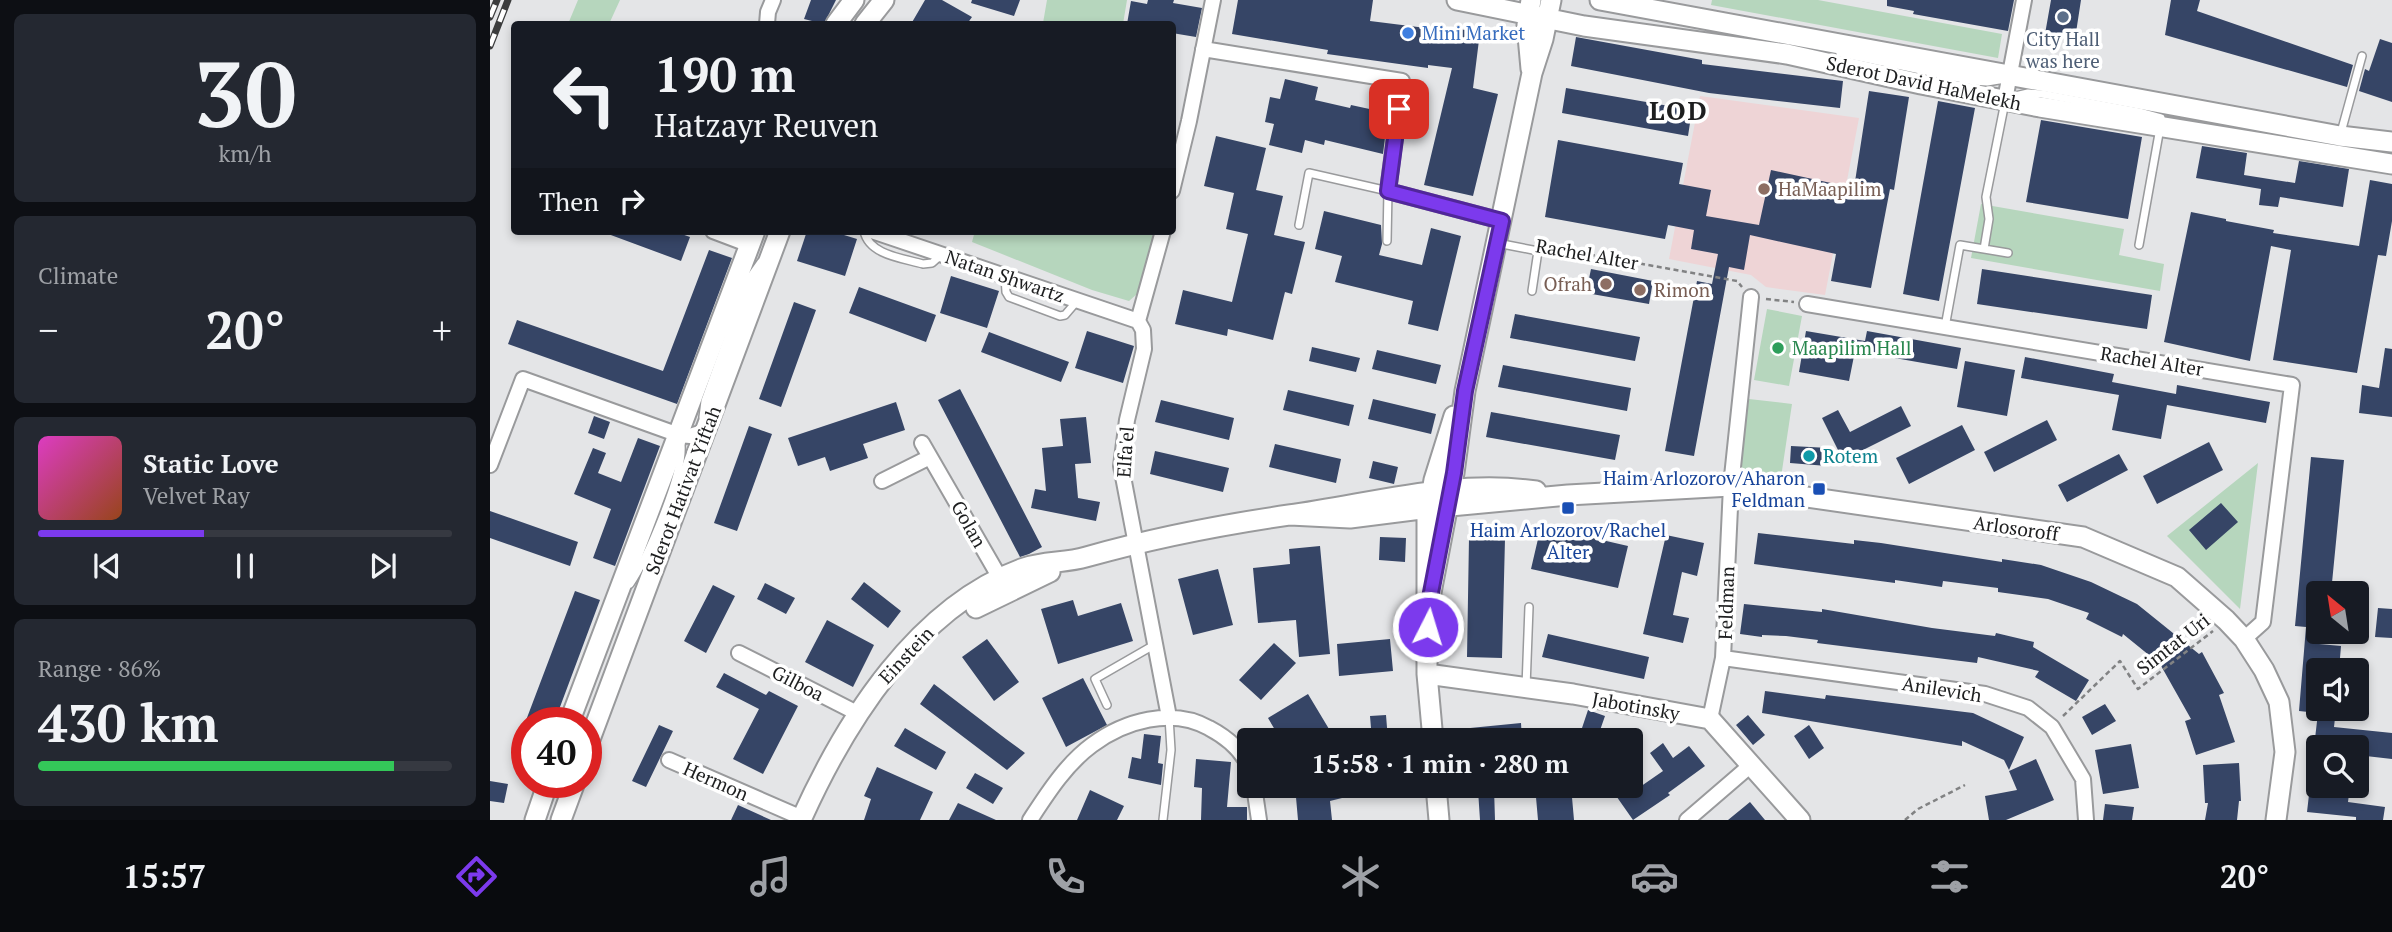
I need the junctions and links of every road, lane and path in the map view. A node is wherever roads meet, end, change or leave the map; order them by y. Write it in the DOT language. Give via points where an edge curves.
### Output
graph roads {
  1 [pos="773,0"];
  2 [pos="854,0"];
  3 [pos="884,0"];
  4 [pos="1213,0"];
  5 [pos="1457,0"];
  6 [pos="1600,0"];
  7 [pos="2024,0"];
  8 [pos="1540,8"];
  9 [pos="768,21"];
  10 [pos="838,21"];
  11 [pos="867,21"];
  12 [pos="1203,49"];
  13 [pos="2362,55"];
  14 [pos="2010,76"];
  15 [pos="2005,100"];
  16 [pos="2160,128"];
  17 [pos="2207,135"];
  18 [pos="2340,135"];
  19 [pos="2392,142"];
  20 [pos="2392,164"];
  21 [pos="1176,175"];
  22 [pos="1388,191"];
  23 [pos="1502,221"];
  24 [pos="1299,225"];
  25 [pos="778,235"];
  26 [pos="865,235"];
  27 [pos="884,235"];
  28 [pos="1162,235"];
  29 [pos="752,238"];
  30 [pos="1387,241"];
  31 [pos="1497,243"];
  32 [pos="2139,244"];
  33 [pos="1538,245"];
  34 [pos="1984,249"];
  35 [pos="2008,253"];
  36 [pos="941,254"];
  37 [pos="1532,291"];
  38 [pos="1751,297"];
  39 [pos="1807,304"];
  40 [pos="1138,321"];
  41 [pos="1945,327"];
  42 [pos="706,431"];
  43 [pos="679,435"];
  44 [pos="922,443"];
  45 [pos="930,457"];
  46 [pos="490,465"];
  47 [pos="883,481"];
  48 [pos="1731,486"];
  49 [pos="1440,499"];
  50 [pos="1136,543"];
  51 [pos="1004,585"];
  52 [pos="1528,607"];
  53 [pos="2226,620"];
  54 [pos="2244,639"];
  55 [pos="1155,645"];
  56 [pos="738,653"];
  57 [pos="1724,658"];
  58 [pos="1427,674"];
  59 [pos="1526,688"];
  60 [pos="1107,705"];
  61 [pos="575,707"];
  62 [pos="602,707"];
  63 [pos="857,713"];
  64 [pos="1169,716"];
  65 [pos="1710,719"];
  66 [pos="2052,727"];
  67 [pos="1432,728"];
  68 [pos="1237,749"];
  69 [pos="669,760"];
  70 [pos="1751,765"];
  71 [pos="1965,785"];
  72 [pos="543,798"];
  73 [pos="569,798"];
  74 [pos="1256,798"];
  75 [pos="1437,798"];
  76 [pos="806,819"];
  77 [pos="535,820"];
  78 [pos="561,820"];
  79 [pos="1030,820"];
  80 [pos="1163,820"];
  81 [pos="1259,820"];
  82 [pos="1439,820"];
  83 [pos="1687,820"];
  84 [pos="1800,820"];
  85 [pos="1905,820"];
  86 [pos="2086,820"];
  87 [pos="2276,820"];
  1 -- 9 [label="street"];
  2 -- 10 [label="street"];
  3 -- 11 [label="street"];
  4 -- 12 [label="street"];
  5 -- 8 [label="street, Sderot David HaMelekh"];
  6 -- 14 [label="street, Sderot David HaMelekh"];
  7 -- 14 [label="street"];
  8 -- 15 [label="street, Sderot David HaMelekh" via="1602,29 1787,54"];
  8 -- 23 [label="street" via="1527,39 1532,73"];
  12 -- 21 [label="street"];
  12 -- 22 [label="street" via="1402,81"];
  13 -- 18 [label="lane"];
  14 -- 15 [label="street"];
  14 -- 18 [label="street, Sderot David HaMelekh"];
  15 -- 16 [label="street, Sderot David HaMelekh"];
  15 -- 17 [label="lane" via="2042,94 2139,112"];
  15 -- 34 [label="lane" via="1986,197 1989,219"];
  16 -- 17 [label="street, Sderot David HaMelekh"];
  16 -- 32 [label="lane"];
  17 -- 20 [label="street, Sderot David HaMelekh"];
  18 -- 19 [label="street, Sderot David HaMelekh"];
  22 -- 23 [label="street"];
  22 -- 24 [label="lane" via="1309,173"];
  22 -- 30 [label="lane"];
  23 -- 31 [label="street"];
  25 -- 42 [label="street, Sderot Hativat Yiftah"];
  26 -- 36 [label="lane" via="874,249 923,264"];
  27 -- 36 [label="street, Natan Shwartz"];
  28 -- 40 [label="street, Elfa'el"];
  29 -- 43 [label="street, Sderot Hativat Yiftah"];
  31 -- 37 [label="lane" via="1538,251"];
  31 -- 49 [label="street" via="1465,391 1442,451"];
  33 -- 38 [label="path, Rachel Alter" via="1737,281"];
  34 -- 35 [label="lane"];
  34 -- 41 [label="lane" via="1960,245"];
  36 -- 40 [label="street, Natan Shwartz"];
  38 -- 39 [label="path, Rachel Alter"];
  38 -- 48 [label="street"];
  39 -- 41 [label="street, Rachel Alter"];
  40 -- 50 [label="street, Elfa'el" via="1144,349 1121,466"];
  41 -- 54 [label="street, Rachel Alter" via="2292,385 2263,622"];
  42 -- 43 [label="street"];
  42 -- 62 [label="street, Sderot Hativat Yiftah"];
  43 -- 46 [label="street" via="523,379"];
  43 -- 61 [label="street, Sderot Hativat Yiftah"];
  44 -- 45 [label="street, Golan"];
  45 -- 47 [label="street"];
  45 -- 51 [label="street, Golan"];
  48 -- 49 [label="street, Arlosoroff" via="1568,495 1507,487"];
  48 -- 53 [label="street, Arlosoroff" via="2083,537 2177,577"];
  48 -- 57 [label="street, Feldman"];
  49 -- 50 [label="street, Einstein" via="1374,499"];
  49 -- 58 [label="street"];
  50 -- 51 [label="street, Einstein" via="1072,561 1024,568"];
  50 -- 55 [label="street, Elfa'el"];
  51 -- 63 [label="street, Einstein" via="950,610 915,641"];
  51 -- 76 [label="street, Einstein" via="938,636 908,667"];
  52 -- 59 [label="lane"];
  53 -- 54 [label="street, Arlosoroff"];
  53 -- 66 [label="path, Simtat Uri" via="2138,689 2119,661"];
  54 -- 87 [label="street, Arlosoroff" via="2279,702 2285,752"];
  55 -- 60 [label="lane" via="1095,679"];
  55 -- 64 [label="street, Elfa'el"];
  56 -- 63 [label="street, Gilboa"];
  57 -- 65 [label="street, Feldman"];
  57 -- 66 [label="street, Anilevich" via="1985,694 2028,708"];
  58 -- 59 [label="street, Jabotinsky"];
  58 -- 67 [label="street"];
  59 -- 65 [label="street, Jabotinsky"];
  63 -- 76 [label="street, Einstein"];
  64 -- 68 [label="street" via="1219,733"];
  64 -- 79 [label="street" via="1118,730 1092,745"];
  64 -- 80 [label="lane" via="1171,750"];
  65 -- 70 [label="street"];
  66 -- 86 [label="street, Anilevich" via="2083,779"];
  69 -- 76 [label="street, Hermon"];
  70 -- 83 [label="street"];
  70 -- 84 [label="street"];
  71 -- 85 [label="path"];
  72 -- 77 [label="street"];
  73 -- 78 [label="street"];
  74 -- 81 [label="street"];
  75 -- 82 [label="street"];
}
